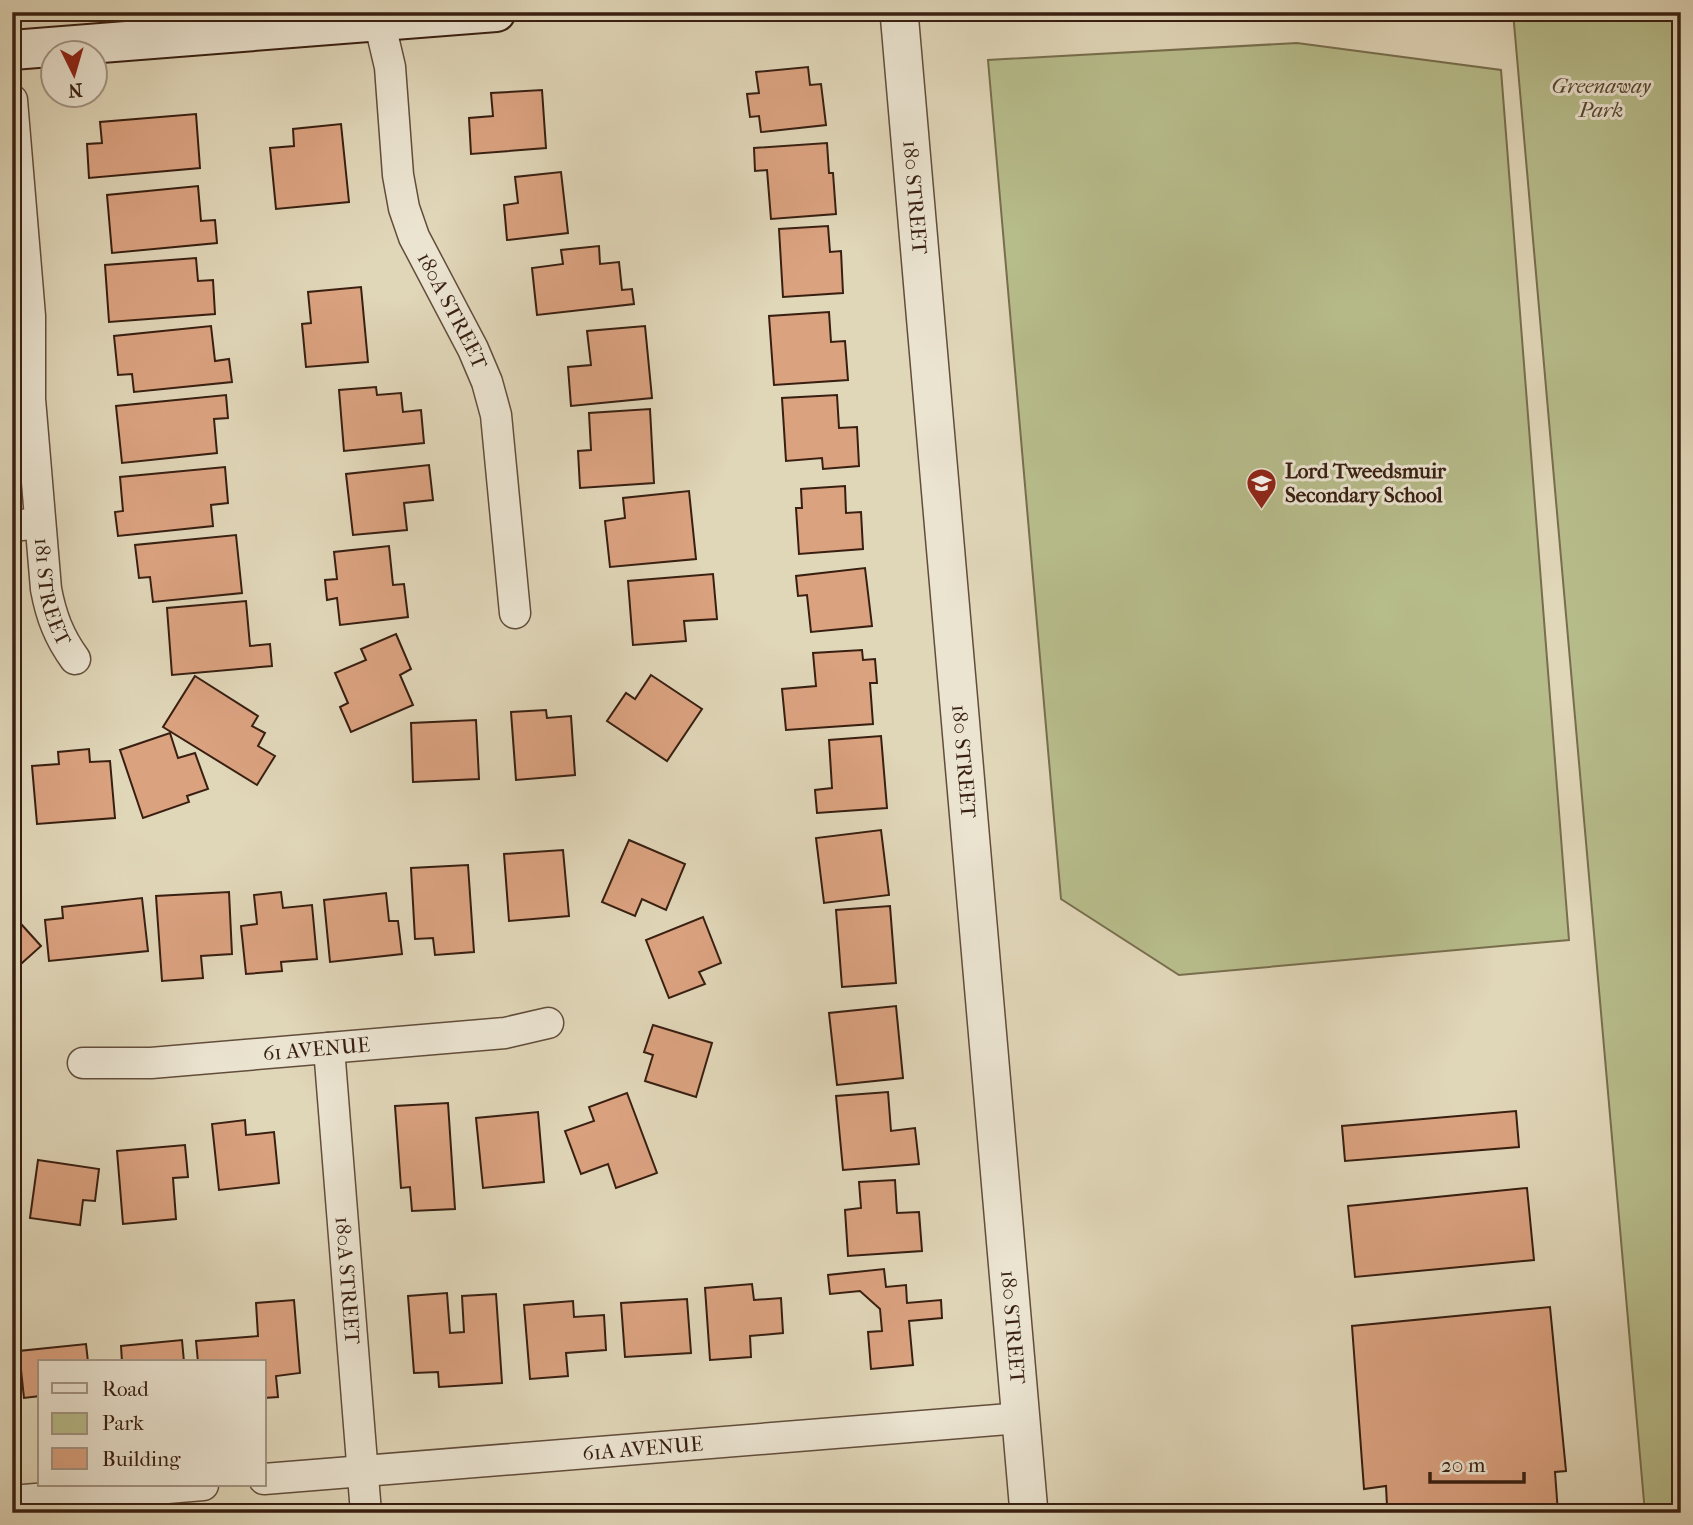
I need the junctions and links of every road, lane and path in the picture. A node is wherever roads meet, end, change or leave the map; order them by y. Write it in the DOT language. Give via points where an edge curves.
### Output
graph roads {
  1 [pos="496,12"];
  2 [pos="898,12"];
  3 [pos="378,17"];
  4 [pos="12,50"];
  5 [pos="12,100"];
  6 [pos="26,525"];
  7 [pos="514,613"];
  8 [pos="75,659"];
  9 [pos="548,1023"];
  10 [pos="329,1048"];
  11 [pos="83,1063"];
  12 [pos="1021,1418"];
  13 [pos="362,1471"];
  14 [pos="266,1479"];
  15 [pos="191,1486"];
  16 [pos="12,1501"];
  17 [pos="366,1513"];
  18 [pos="1029,1513"];
  1 -- 3 [label="main road"];
  2 -- 12 [label="street, 180 STREET"];
  3 -- 4 [label="main road"];
  3 -- 7 [label="street, 180A STREET" via="390,67 404,208 414,237 473,349 496,415"];
  5 -- 6 [label="street, 181 STREET" via="30,316"];
  6 -- 8 [label="street, 181 STREET" via="51,615"];
  9 -- 10 [label="street, 61 AVENUE" via="505,1033"];
  10 -- 11 [label="street, 61 AVENUE" via="151,1063"];
  10 -- 13 [label="street, 180A STREET"];
  12 -- 13 [label="street, 61A AVENUE"];
  12 -- 18 [label="street, 180 STREET"];
  13 -- 14 [label="street, 61A AVENUE"];
  13 -- 17 [label="street, 180A STREET"];
  15 -- 16 [label="street"];
}
